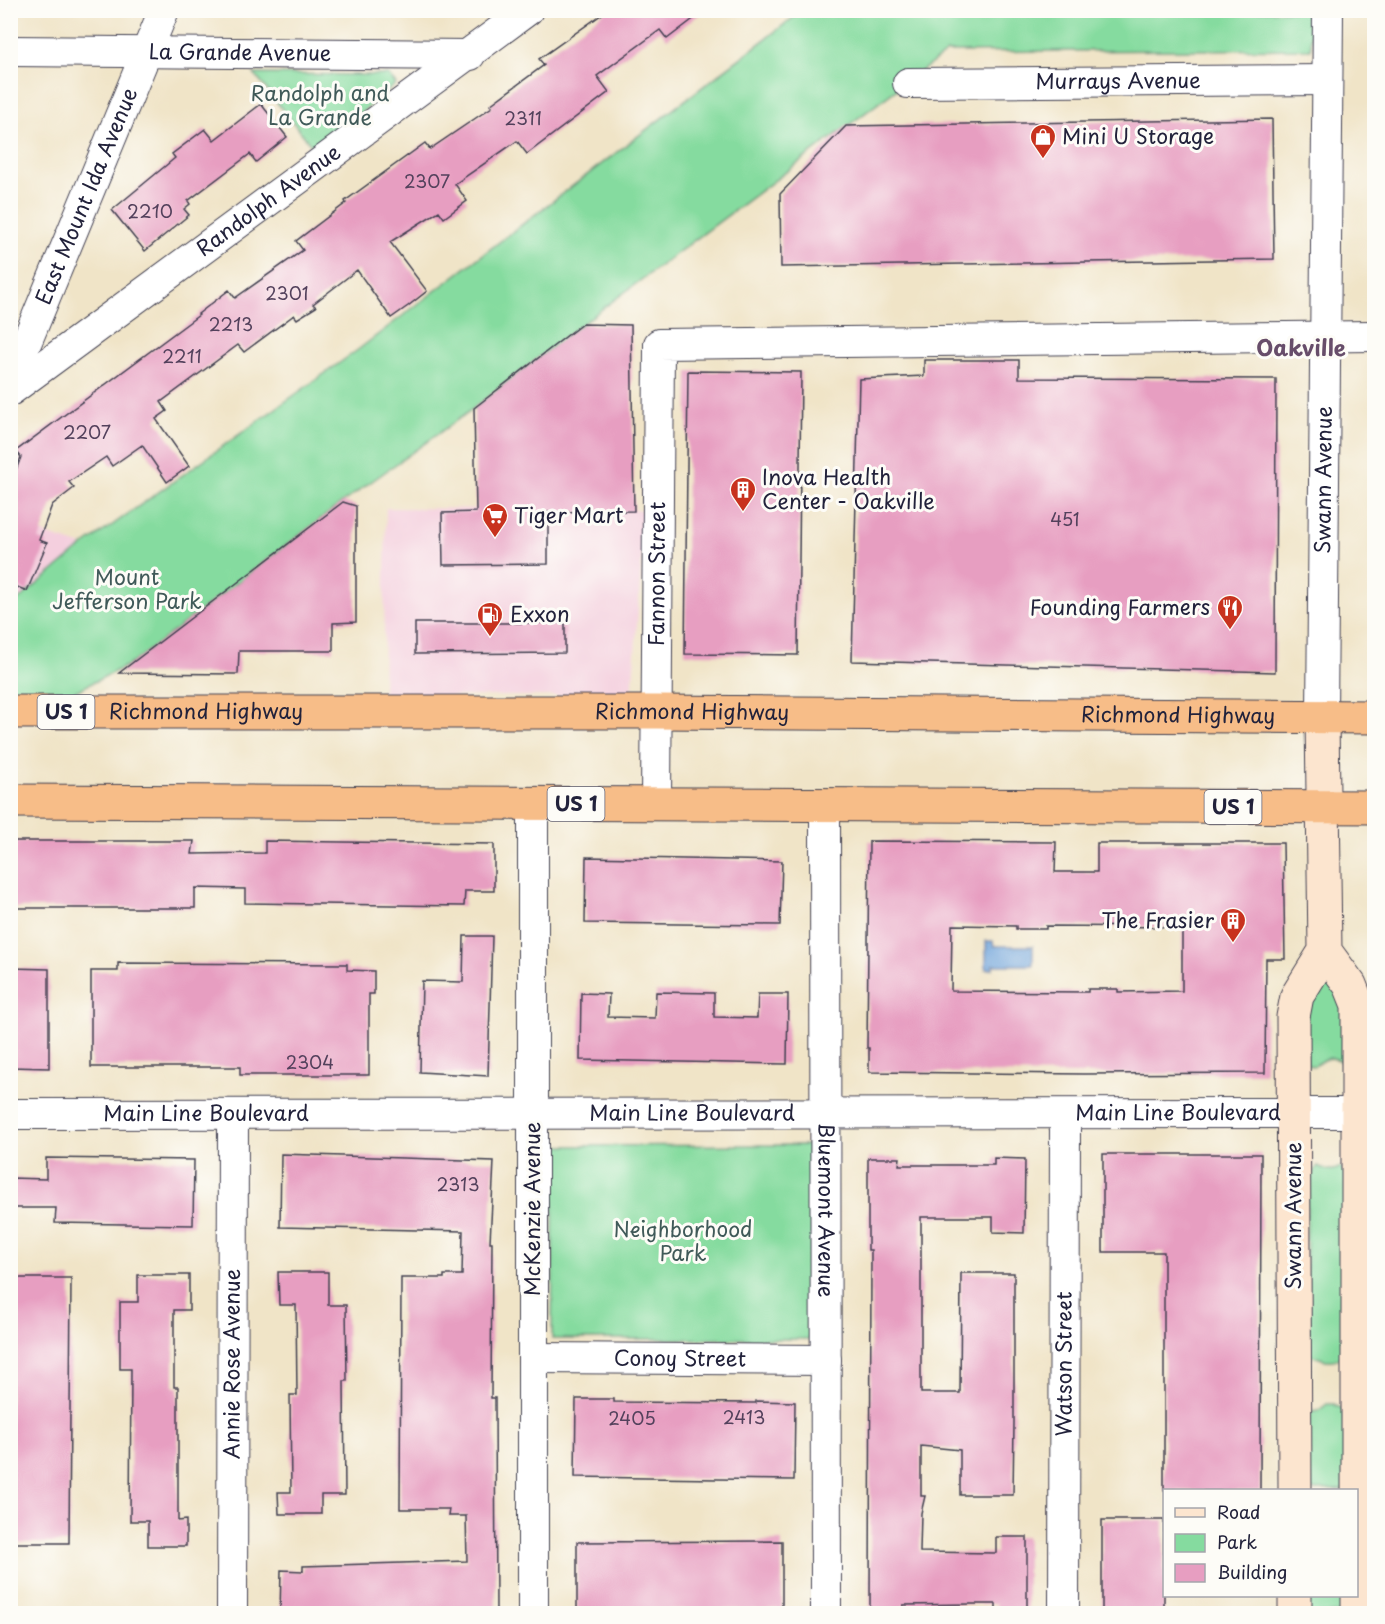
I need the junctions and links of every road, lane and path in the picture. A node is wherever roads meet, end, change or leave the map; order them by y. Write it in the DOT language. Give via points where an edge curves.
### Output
graph roads {
  1 [pos="164,10"];
  2 [pos="528,10"];
  3 [pos="1328,10"];
  4 [pos="10,51"];
  5 [pos="147,52"];
  6 [pos="470,55"];
  7 [pos="1327,80"];
  8 [pos="908,83"];
  9 [pos="1374,336"];
  10 [pos="1326,337"];
  11 [pos="10,382"];
  12 [pos="10,391"];
  13 [pos="10,712"];
  14 [pos="656,712"];
  15 [pos="1322,717"];
  16 [pos="1374,717"];
  17 [pos="10,801"];
  18 [pos="533,804"];
  19 [pos="656,804"];
  20 [pos="825,805"];
  21 [pos="1324,807"];
  22 [pos="1374,807"];
  23 [pos="1325,951"];
  24 [pos="533,1113"];
  25 [pos="825,1113"];
  26 [pos="10,1114"];
  27 [pos="1065,1114"];
  28 [pos="1366,1114"];
  29 [pos="233,1115"];
  30 [pos="1294,1115"];
  31 [pos="533,1358"];
  32 [pos="826,1360"];
  33 [pos="1295,1489"];
  34 [pos="1295,1597"];
  35 [pos="232,1614"];
  36 [pos="533,1614"];
  37 [pos="826,1614"];
  38 [pos="1064,1614"];
  39 [pos="1295,1614"];
  40 [pos="1358,1614"];
  1 -- 5 [label="street, East Mount Ida Avenue"];
  2 -- 6 [label="street, Randolph Avenue"];
  3 -- 7 [label="street, Swann Avenue"];
  4 -- 5 [label="street, La Grande Avenue"];
  5 -- 6 [label="street, La Grande Avenue"];
  5 -- 11 [label="street, East Mount Ida Avenue"];
  6 -- 12 [label="street, Randolph Avenue"];
  7 -- 8 [label="street, Murrays Avenue"];
  7 -- 10 [label="street, Swann Avenue"];
  9 -- 10 [label="street"];
  10 -- 14 [label="street, Fannon Street" via="659,344"];
  10 -- 15 [label="street, Swann Avenue"];
  13 -- 14 [label="highway, Richmond Highway / US 1"];
  14 -- 15 [label="highway, Richmond Highway / US 1"];
  14 -- 19 [label="street, Fannon Street"];
  15 -- 16 [label="highway, Richmond Highway / US 1"];
  15 -- 21 [label="street, Swann Avenue"];
  17 -- 18 [label="highway, US 1"];
  18 -- 19 [label="highway, US 1"];
  18 -- 24 [label="street, McKenzie Avenue"];
  19 -- 20 [label="highway, US 1"];
  20 -- 21 [label="highway, US 1"];
  20 -- 25 [label="street, Bluemont Avenue"];
  21 -- 22 [label="highway, US 1"];
  21 -- 23 [label="street, Swann Avenue"];
  23 -- 28 [label="street" via="1350,985 1358,1005"];
  23 -- 30 [label="street, Swann Avenue" via="1294,1007"];
  24 -- 25 [label="street, Main Line Boulevard"];
  24 -- 29 [label="street, Main Line Boulevard"];
  24 -- 31 [label="street, McKenzie Avenue"];
  25 -- 27 [label="street, Main Line Boulevard"];
  25 -- 32 [label="street, Bluemont Avenue"];
  26 -- 29 [label="street, Main Line Boulevard"];
  27 -- 30 [label="street, Main Line Boulevard"];
  27 -- 38 [label="street, Watson Street"];
  28 -- 30 [label="street, Main Line Boulevard"];
  28 -- 40 [label="street"];
  29 -- 35 [label="street, Annie Rose Avenue"];
  30 -- 33 [label="street, Swann Avenue"];
  31 -- 32 [label="street, Conoy Street"];
  31 -- 36 [label="street, McKenzie Avenue"];
  32 -- 37 [label="street, Bluemont Avenue"];
  34 -- 39 [label="street"];
}
